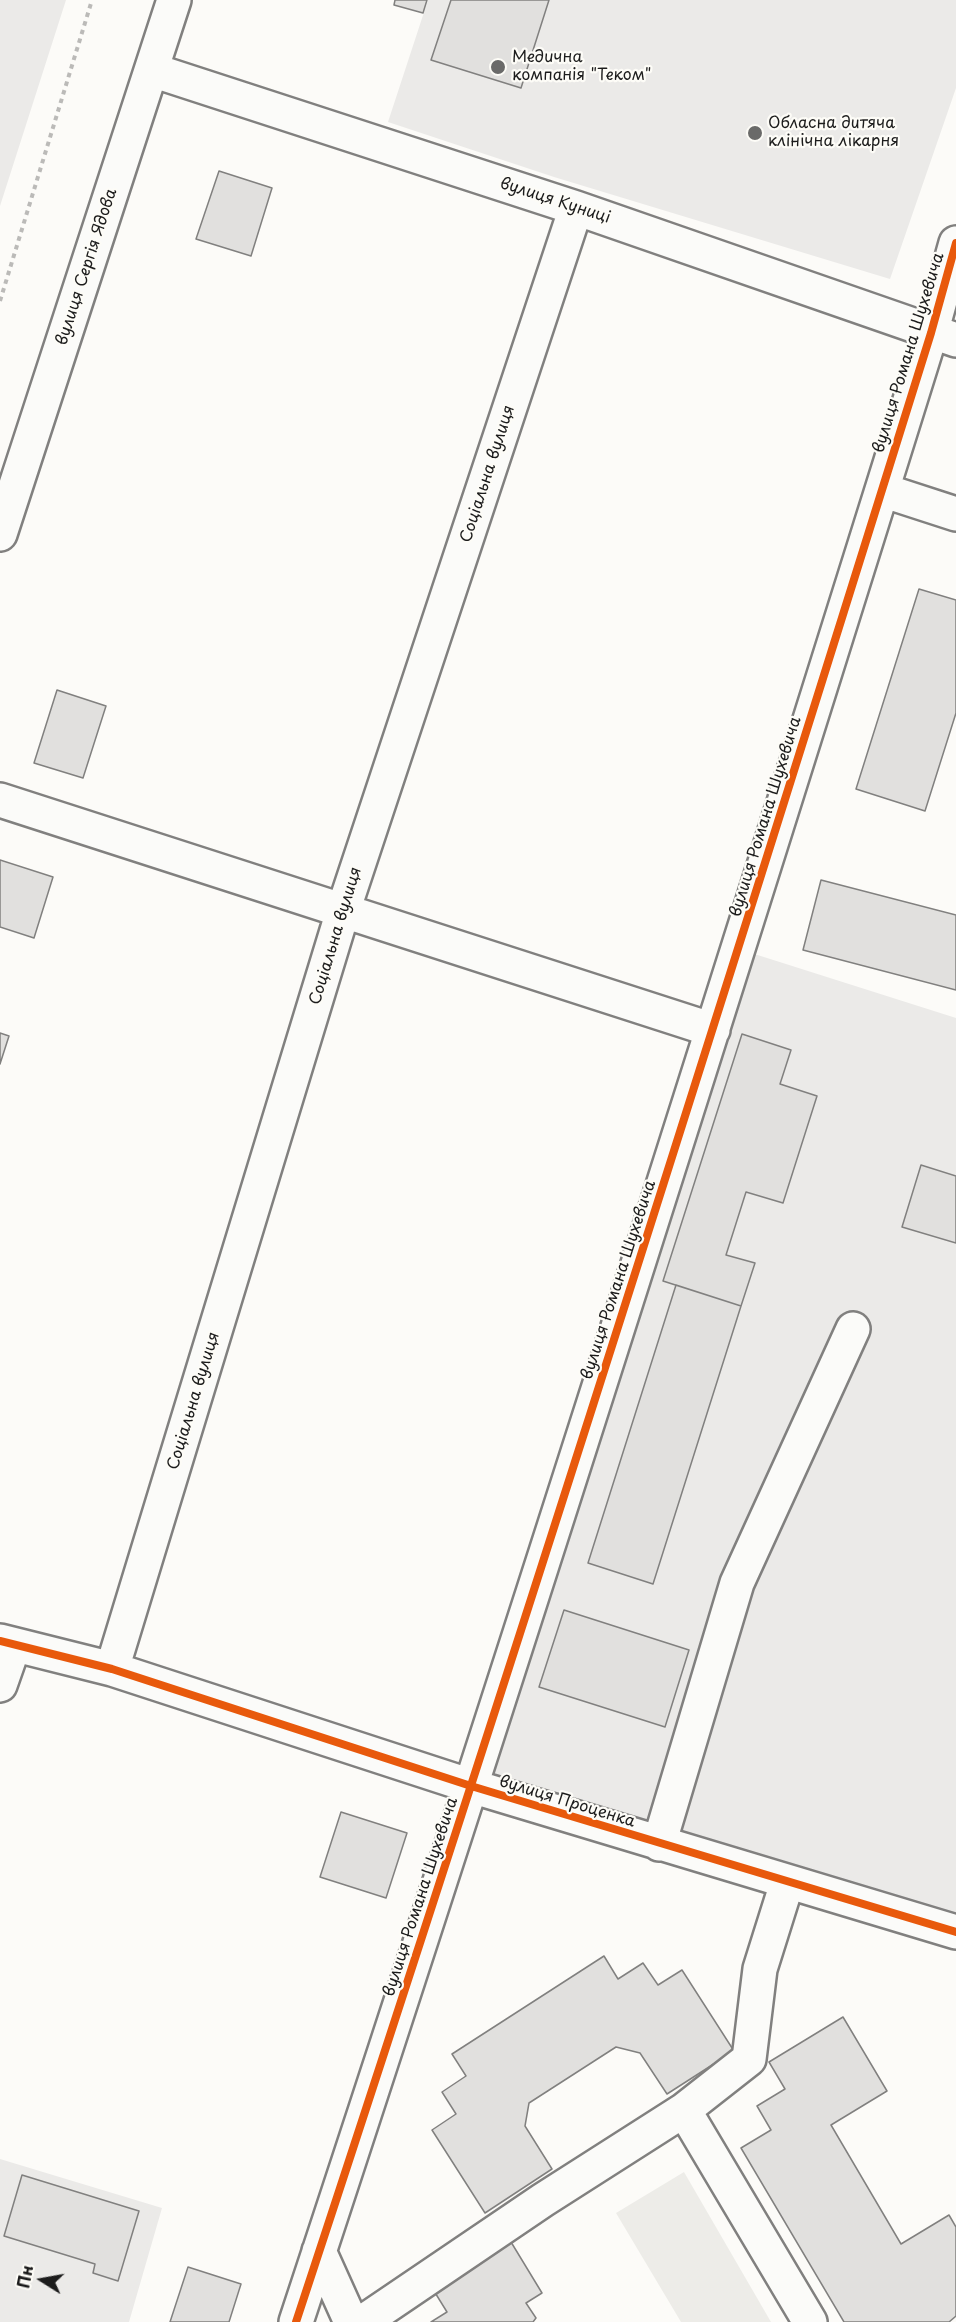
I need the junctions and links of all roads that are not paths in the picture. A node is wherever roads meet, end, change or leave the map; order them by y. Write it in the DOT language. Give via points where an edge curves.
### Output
graph roads {
  1 [pos="174,0"];
  2 [pos="152,70"];
  3 [pos="576,208"];
  4 [pos="956,243"];
  5 [pos="944,337"];
  6 [pos="882,490"];
  7 [pos="956,514"];
  8 [pos="0,534"];
  9 [pos="0,800"];
  10 [pos="343,911"];
  11 [pos="713,1030"];
  12 [pos="853,1329"];
  13 [pos="7,1643"];
  14 [pos="112,1669"];
  15 [pos="0,1684"];
  16 [pos="471,1786"];
  17 [pos="659,1844"];
  18 [pos="787,1883"];
  19 [pos="956,1932"];
  20 [pos="684,2110"];
  21 [pos="319,2251"];
  22 [pos="296,2322"];
  23 [pos="351,2322"];
  24 [pos="363,2322"];
  25 [pos="810,2322"];
  1 -- 2 [label="street, вулиця Сергія Ядова"];
  2 -- 3 [label="street, вулиця Куниці"];
  2 -- 8 [label="street, вулиця Сергія Ядова"];
  3 -- 5 [label="street, вулиця Куниці"];
  3 -- 10 [label="street, Соціальна вулиця"];
  4 -- 5 [label="street, вулиця Романа Шухевича"];
  5 -- 6 [label="street, вулиця Романа Шухевича"];
  6 -- 7 [label="street"];
  6 -- 11 [label="street, вулиця Романа Шухевича"];
  9 -- 10 [label="street"];
  10 -- 11 [label="street"];
  10 -- 14 [label="street, Соціальна вулиця"];
  11 -- 16 [label="street, вулиця Романа Шухевича"];
  12 -- 17 [label="street" via="737,1583"];
  13 -- 14 [label="street, вулиця Проценка"];
  13 -- 15 [label="street"];
  14 -- 16 [label="street, вулиця Проценка"];
  16 -- 17 [label="street, вулиця Проценка"];
  16 -- 21 [label="street, вулиця Романа Шухевича"];
  17 -- 18 [label="street, вулиця Проценка"];
  18 -- 19 [label="street, вулиця Проценка"];
  18 -- 20 [label="street" via="760,1969 749,2059"];
  20 -- 24 [label="street"];
  20 -- 25 [label="street"];
  21 -- 22 [label="street, вулиця Романа Шухевича"];
  21 -- 23 [label="street"];
}
